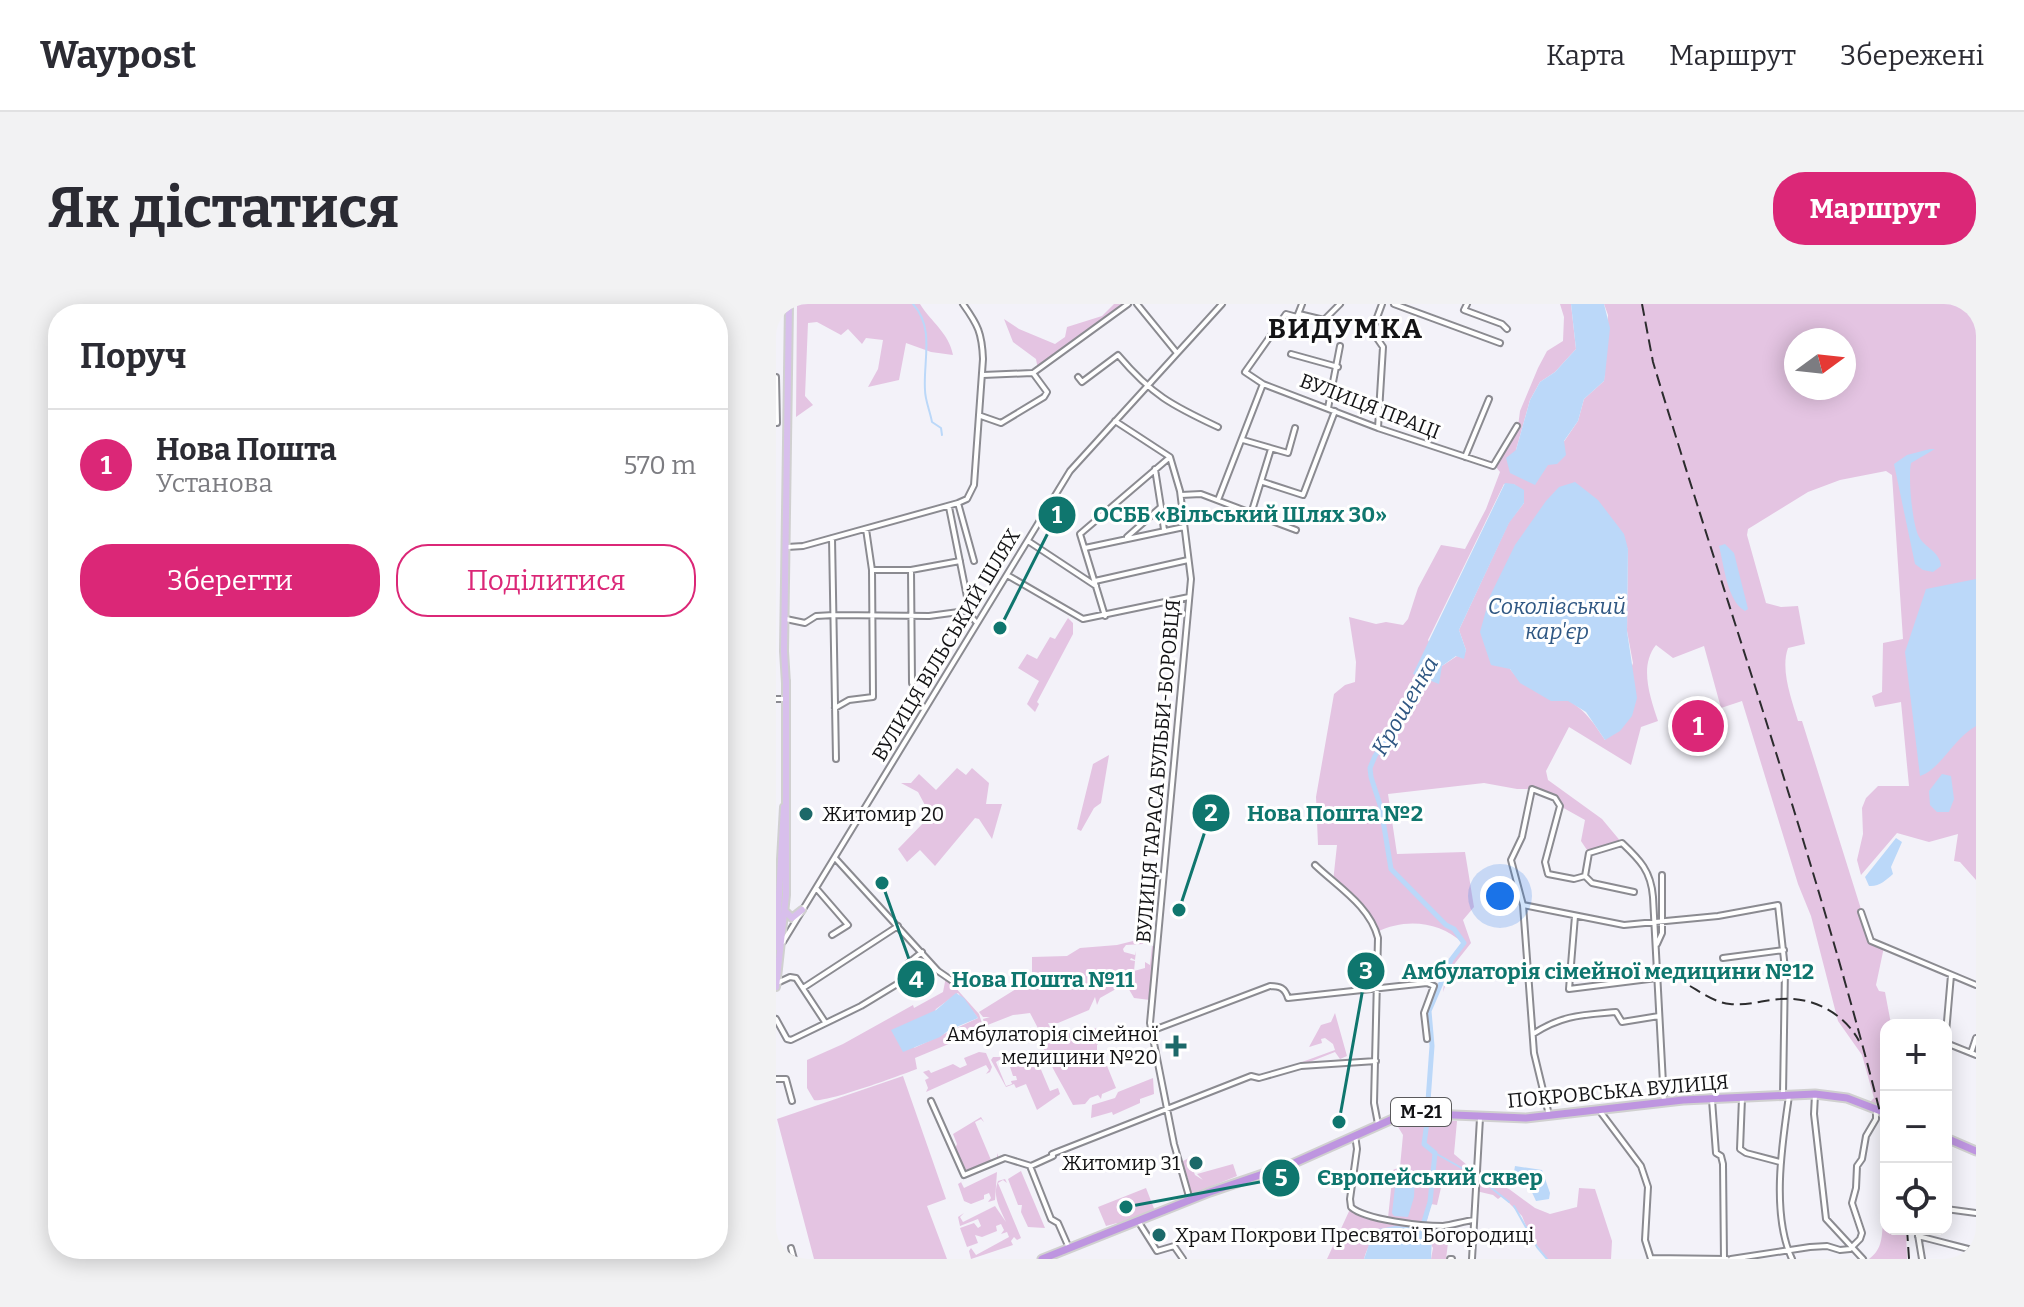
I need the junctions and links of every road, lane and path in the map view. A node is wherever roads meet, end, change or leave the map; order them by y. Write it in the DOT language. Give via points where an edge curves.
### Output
graph roads {
  1 [pos="789,304"];
  2 [pos="963,304"];
  3 [pos="1128,304"];
  4 [pos="1137,304"];
  5 [pos="1222,304"];
  6 [pos="1302,304"];
  7 [pos="1340,304"];
  8 [pos="1382,304"];
  9 [pos="1394,304"];
  10 [pos="1467,304"];
  11 [pos="1299,314"];
  12 [pos="1507,329"];
  13 [pos="1500,343"];
  14 [pos="1340,346"];
  15 [pos="1177,353"];
  16 [pos="1291,354"];
  17 [pos="1338,367"];
  18 [pos="1033,373"];
  19 [pos="983,375"];
  20 [pos="776,377"];
  21 [pos="1078,377"];
  22 [pos="1263,384"];
  23 [pos="1146,387"];
  24 [pos="1489,399"];
  25 [pos="1328,408"];
  26 [pos="1335,411"];
  27 [pos="980,416"];
  28 [pos="1115,421"];
  29 [pos="787,422"];
  30 [pos="1517,426"];
  31 [pos="1218,427"];
  32 [pos="1295,428"];
  33 [pos="1378,428"];
  34 [pos="1243,440"];
  35 [pos="1271,449"];
  36 [pos="1170,457"];
  37 [pos="1465,457"];
  38 [pos="1155,469"];
  39 [pos="1263,482"];
  40 [pos="1181,495"];
  41 [pos="1218,500"];
  42 [pos="958,503"];
  43 [pos="949,506"];
  44 [pos="1161,507"];
  45 [pos="1251,514"];
  46 [pos="1184,527"];
  47 [pos="866,529"];
  48 [pos="1164,530"];
  49 [pos="1296,530"];
  50 [pos="832,538"];
  51 [pos="1124,540"];
  52 [pos="1028,541"];
  53 [pos="786,547"];
  54 [pos="1085,549"];
  55 [pos="1188,560"];
  56 [pos="960,561"];
  57 [pos="974,561"];
  58 [pos="872,570"];
  59 [pos="911,570"];
  60 [pos="1007,575"];
  61 [pos="1096,584"];
  62 [pos="1189,597"];
  63 [pos="873,614"];
  64 [pos="971,614"];
  65 [pos="834,615"];
  66 [pos="912,615"];
  67 [pos="1105,616"];
  68 [pos="786,619"];
  69 [pos="977,623"];
  70 [pos="912,683"];
  71 [pos="776,699"];
  72 [pos="785,699"];
  73 [pos="835,708"];
  74 [pos="836,759"];
  75 [pos="785,804"];
  76 [pos="778,857"];
  77 [pos="835,858"];
  78 [pos="1315,865"];
  79 [pos="1662,875"];
  80 [pos="1585,876"];
  81 [pos="816,888"];
  82 [pos="1634,892"];
  83 [pos="1523,905"];
  84 [pos="785,910"];
  85 [pos="802,910"];
  86 [pos="1861,912"];
  87 [pos="1575,916"];
  88 [pos="1662,921"];
  89 [pos="1654,922"];
  90 [pos="898,926"];
  91 [pos="832,935"];
  92 [pos="1784,950"];
  93 [pos="1656,951"];
  94 [pos="778,952"];
  95 [pos="922,952"];
  96 [pos="1723,958"];
  97 [pos="1951,974"];
  98 [pos="1657,978"];
  99 [pos="954,982"];
  100 [pos="776,985"];
  101 [pos="1976,985"];
  102 [pos="1377,987"];
  103 [pos="803,988"];
  104 [pos="1659,1016"];
  105 [pos="776,1019"];
  106 [pos="1947,1019"];
  107 [pos="825,1022"];
  108 [pos="1151,1031"];
  109 [pos="1533,1034"];
  110 [pos="1976,1038"];
  111 [pos="1427,1039"];
  112 [pos="1952,1045"];
  113 [pos="1974,1054"];
  114 [pos="1376,1061"];
  115 [pos="776,1079"];
  116 [pos="1786,1094"];
  117 [pos="1815,1094"];
  118 [pos="1742,1096"];
  119 [pos="1712,1098"];
  120 [pos="792,1101"];
  121 [pos="931,1101"];
  122 [pos="1664,1102"];
  123 [pos="1166,1108"];
  124 [pos="1875,1109"];
  125 [pos="1599,1110"];
  126 [pos="1880,1111"];
  127 [pos="1480,1116"];
  128 [pos="1549,1116"];
  129 [pos="1378,1124"];
  130 [pos="1355,1135"];
  131 [pos="1952,1141"];
  132 [pos="1976,1151"];
  133 [pos="1780,1162"];
  134 [pos="1030,1166"];
  135 [pos="1190,1200"];
  136 [pos="1952,1210"];
  137 [pos="1976,1213"];
  138 [pos="1474,1220"];
  139 [pos="1139,1223"];
  140 [pos="1918,1236"];
  141 [pos="791,1248"];
  142 [pos="1069,1248"];
  143 [pos="1851,1248"];
  144 [pos="1788,1250"];
  145 [pos="1976,1251"];
  146 [pos="1749,1257"];
  147 [pos="1651,1258"];
  148 [pos="794,1259"];
  149 [pos="1042,1259"];
  150 [pos="1183,1259"];
  151 [pos="1472,1259"];
  152 [pos="1695,1259"];
  153 [pos="1727,1259"];
  154 [pos="1792,1259"];
  155 [pos="1863,1259"];
  156 [pos="1922,1259"];
  1 -- 29 [label="main road"];
  2 -- 19 [label="street" via="983,339"];
  3 -- 18 [label="street"];
  4 -- 15 [label="street"];
  5 -- 15 [label="street, ВУЛИЦЯ ВІЛЬСЬКИЙ ШЛЯХ"];
  6 -- 11 [label="street"];
  7 -- 11 [label="street" via="1324,320"];
  8 -- 33 [label="street" via="1372,331 1383,347"];
  9 -- 13 [label="street"];
  10 -- 12 [label="street" via="1464,310"];
  11 -- 22 [label="street, ВУЛИЦЯ ПРАЦІ" via="1286,314 1245,372"];
  14 -- 17 [label="street"];
  15 -- 23 [label="street, ВУЛИЦЯ ВІЛЬСЬКИЙ ШЛЯХ"];
  16 -- 17 [label="street"];
  17 -- 25 [label="street"];
  18 -- 19 [label="street"];
  18 -- 27 [label="street" via="1047,392 1044,397 1001,423"];
  19 -- 27 [label="street"];
  20 -- 29 [label="street" via="777,423"];
  21 -- 23 [label="street" via="1082,382 1118,355"];
  22 -- 25 [label="street, ВУЛИЦЯ ПРАЦІ"];
  22 -- 34 [label="street"];
  23 -- 28 [label="street, ВУЛИЦЯ ВІЛЬСЬКИЙ ШЛЯХ"];
  23 -- 31 [label="street"];
  24 -- 37 [label="street"];
  25 -- 26 [label="street, ВУЛИЦЯ ПРАЦІ"];
  26 -- 33 [label="street, ВУЛИЦЯ ПРАЦІ"];
  26 -- 39 [label="street" via="1303,495"];
  27 -- 42 [label="street" via="974,485 967,499"];
  28 -- 36 [label="street"];
  28 -- 52 [label="street, ВУЛИЦЯ ВІЛЬСЬКИЙ ШЛЯХ" via="1070,471"];
  29 -- 53 [label="main road"];
  30 -- 37 [label="street, ВУЛИЦЯ ПРАЦІ" via="1493,466"];
  32 -- 35 [label="street" via="1288,453"];
  33 -- 37 [label="street, ВУЛИЦЯ ПРАЦІ"];
  34 -- 35 [label="street"];
  34 -- 41 [label="street"];
  35 -- 39 [label="street"];
  36 -- 38 [label="street"];
  36 -- 40 [label="street, ВУЛИЦЯ ТАРАСА БУЛЬБИ-БОРОВЦЯ"];
  38 -- 44 [label="street"];
  38 -- 54 [label="street" via="1082,531"];
  39 -- 45 [label="street"];
  40 -- 41 [label="street"];
  40 -- 46 [label="street, ВУЛИЦЯ ТАРАСА БУЛЬБИ-БОРОВЦЯ"];
  41 -- 45 [label="street"];
  42 -- 43 [label="street"];
  42 -- 57 [label="street"];
  43 -- 47 [label="street"];
  43 -- 56 [label="street"];
  44 -- 48 [label="street"];
  44 -- 51 [label="street"];
  45 -- 49 [label="street"];
  46 -- 48 [label="street"];
  46 -- 55 [label="street, ВУЛИЦЯ ТАРАСА БУЛЬБИ-БОРОВЦЯ"];
  47 -- 50 [label="street"];
  47 -- 58 [label="street"];
  48 -- 51 [label="street"];
  50 -- 53 [label="street"];
  50 -- 65 [label="street"];
  51 -- 54 [label="street"];
  52 -- 60 [label="street, ВУЛИЦЯ ВІЛЬСЬКИЙ ШЛЯХ"];
  52 -- 61 [label="street"];
  53 -- 68 [label="main road"];
  54 -- 61 [label="street"];
  55 -- 61 [label="street"];
  55 -- 62 [label="street, ВУЛИЦЯ ТАРАСА БУЛЬБИ-БОРОВЦЯ"];
  56 -- 59 [label="street"];
  56 -- 64 [label="street"];
  58 -- 59 [label="street"];
  58 -- 63 [label="street"];
  59 -- 66 [label="street"];
  60 -- 67 [label="street" via="1078,618"];
  60 -- 69 [label="street, ВУЛИЦЯ ВІЛЬСЬКИЙ ШЛЯХ"];
  61 -- 67 [label="street"];
  62 -- 67 [label="street"];
  62 -- 108 [label="street, ВУЛИЦЯ ТАРАСА БУЛЬБИ-БОРОВЦЯ"];
  63 -- 65 [label="street"];
  63 -- 66 [label="street"];
  63 -- 73 [label="street" via="873,697 846,700"];
  64 -- 66 [label="street"];
  64 -- 69 [label="street"];
  65 -- 68 [label="street" via="806,623"];
  65 -- 73 [label="street"];
  66 -- 70 [label="street"];
  68 -- 72 [label="main road"];
  69 -- 77 [label="street, ВУЛИЦЯ ВІЛЬСЬКИЙ ШЛЯХ"];
  71 -- 72 [label="street"];
  72 -- 75 [label="main road"];
  73 -- 74 [label="street"];
  75 -- 76 [label="main road"];
  75 -- 84 [label="main road"];
  76 -- 94 [label="main road"];
  77 -- 81 [label="street, ВУЛИЦЯ ВІЛЬСЬКИЙ ШЛЯХ"];
  77 -- 90 [label="street"];
  78 -- 102 [label="street" via="1371,920 1378,938"];
  79 -- 88 [label="street"];
  80 -- 82 [label="street" via="1592,883"];
  80 -- 83 [label="street" via="1548,874 1545,862 1560,806 1555,798 1532,789 1522,837 1511,860"];
  80 -- 89 [label="street" via="1589,853 1622,843 1649,874"];
  81 -- 85 [label="street, ВУЛИЦЯ ВІЛЬСЬКИЙ ШЛЯХ"];
  81 -- 91 [label="street" via="848,925"];
  83 -- 87 [label="street"];
  83 -- 109 [label="street"];
  84 -- 85 [label="main road" via="792,918"];
  84 -- 94 [label="main road"];
  85 -- 94 [label="street, ВУЛИЦЯ ВІЛЬСЬКИЙ ШЛЯХ"];
  86 -- 97 [label="street" via="1871,941"];
  87 -- 89 [label="street" via="1624,925"];
  87 -- 98 [label="street" via="1569,989"];
  88 -- 89 [label="street"];
  88 -- 92 [label="street" via="1778,905"];
  88 -- 93 [label="street"];
  89 -- 93 [label="street"];
  90 -- 95 [label="street"];
  90 -- 103 [label="street"];
  92 -- 96 [label="street"];
  92 -- 116 [label="street"];
  93 -- 98 [label="street"];
  94 -- 100 [label="main road"];
  95 -- 99 [label="street"];
  95 -- 107 [label="street" via="907,964 907,978"];
  97 -- 101 [label="street"];
  97 -- 106 [label="street"];
  98 -- 104 [label="street"];
  100 -- 103 [label="street" via="793,976"];
  102 -- 108 [label="street" via="1288,998 1284,989 1270,986"];
  102 -- 111 [label="street" via="1434,986 1424,1013"];
  102 -- 114 [label="street"];
  103 -- 107 [label="street"];
  104 -- 109 [label="street" via="1622,1022 1616,1012 1569,1016"];
  104 -- 122 [label="street"];
  105 -- 107 [label="street" via="790,1040"];
  108 -- 123 [label="street, ВУЛИЦЯ ТАРАСА БУЛЬБИ-БОРОВЦЯ"];
  109 -- 128 [label="street"];
  110 -- 113 [label="street"];
  112 -- 113 [label="street"];
  114 -- 123 [label="street" via="1251,1076"];
  114 -- 129 [label="street"];
  115 -- 120 [label="street" via="786,1079"];
  116 -- 117 [label="highway, ПОКРОВСЬКА ВУЛИЦЯ / М-21"];
  116 -- 118 [label="highway, ПОКРОВСЬКА ВУЛИЦЯ / М-21"];
  116 -- 133 [label="street"];
  117 -- 124 [label="highway, ПОКРОВСЬКА ВУЛИЦЯ / М-21"];
  117 -- 143 [label="street" via="1826,1219"];
  118 -- 119 [label="highway, ПОКРОВСЬКА ВУЛИЦЯ / М-21"];
  118 -- 133 [label="street" via="1740,1149"];
  119 -- 122 [label="highway, ПОКРОВСЬКА ВУЛИЦЯ / М-21"];
  119 -- 153 [label="street" via="1716,1153 1723,1164"];
  121 -- 134 [label="street" via="964,1175 1005,1158"];
  122 -- 125 [label="highway, ПОКРОВСЬКА ВУЛИЦЯ / М-21"];
  123 -- 134 [label="street"];
  123 -- 135 [label="street, ВУЛИЦЯ ТАРАСА БУЛЬБИ-БОРОВЦЯ"];
  124 -- 126 [label="highway, ПОКРОВСЬКА ВУЛИЦЯ / М-21"];
  124 -- 143 [label="street" via="1852,1196 1862,1233"];
  125 -- 128 [label="highway, ПОКРОВСЬКА ВУЛИЦЯ / М-21"];
  125 -- 147 [label="street" via="1641,1166 1648,1187 1645,1240"];
  127 -- 128 [label="highway, ПОКРОВСЬКА ВУЛИЦЯ / М-21"];
  127 -- 129 [label="highway, ПОКРОВСЬКА ВУЛИЦЯ / М-21" via="1414,1112"];
  127 -- 138 [label="street"];
  129 -- 130 [label="highway, ПОКРОВСЬКА ВУЛИЦЯ / М-21"];
  130 -- 135 [label="highway, ПОКРОВСЬКА ВУЛИЦЯ / М-21"];
  130 -- 138 [label="street" via="1355,1211 1446,1226"];
  131 -- 132 [label="highway"];
  133 -- 144 [label="street"];
  134 -- 142 [label="street"];
  135 -- 139 [label="highway, ПОКРОВСЬКА ВУЛИЦЯ / М-21"];
  136 -- 137 [label="street"];
  138 -- 151 [label="street"];
  139 -- 142 [label="highway, ПОКРОВСЬКА ВУЛИЦЯ / М-21"];
  139 -- 150 [label="street" via="1157,1251 1174,1246"];
  140 -- 145 [label="street"];
  140 -- 156 [label="street"];
  141 -- 148 [label="street"];
  142 -- 149 [label="highway, ПОКРОВСЬКА ВУЛИЦЯ / М-21"];
  143 -- 144 [label="street"];
  143 -- 155 [label="street"];
  144 -- 146 [label="street"];
  144 -- 154 [label="street"];
  146 -- 153 [label="street"];
  147 -- 152 [label="street"];
  152 -- 153 [label="street"];
}
